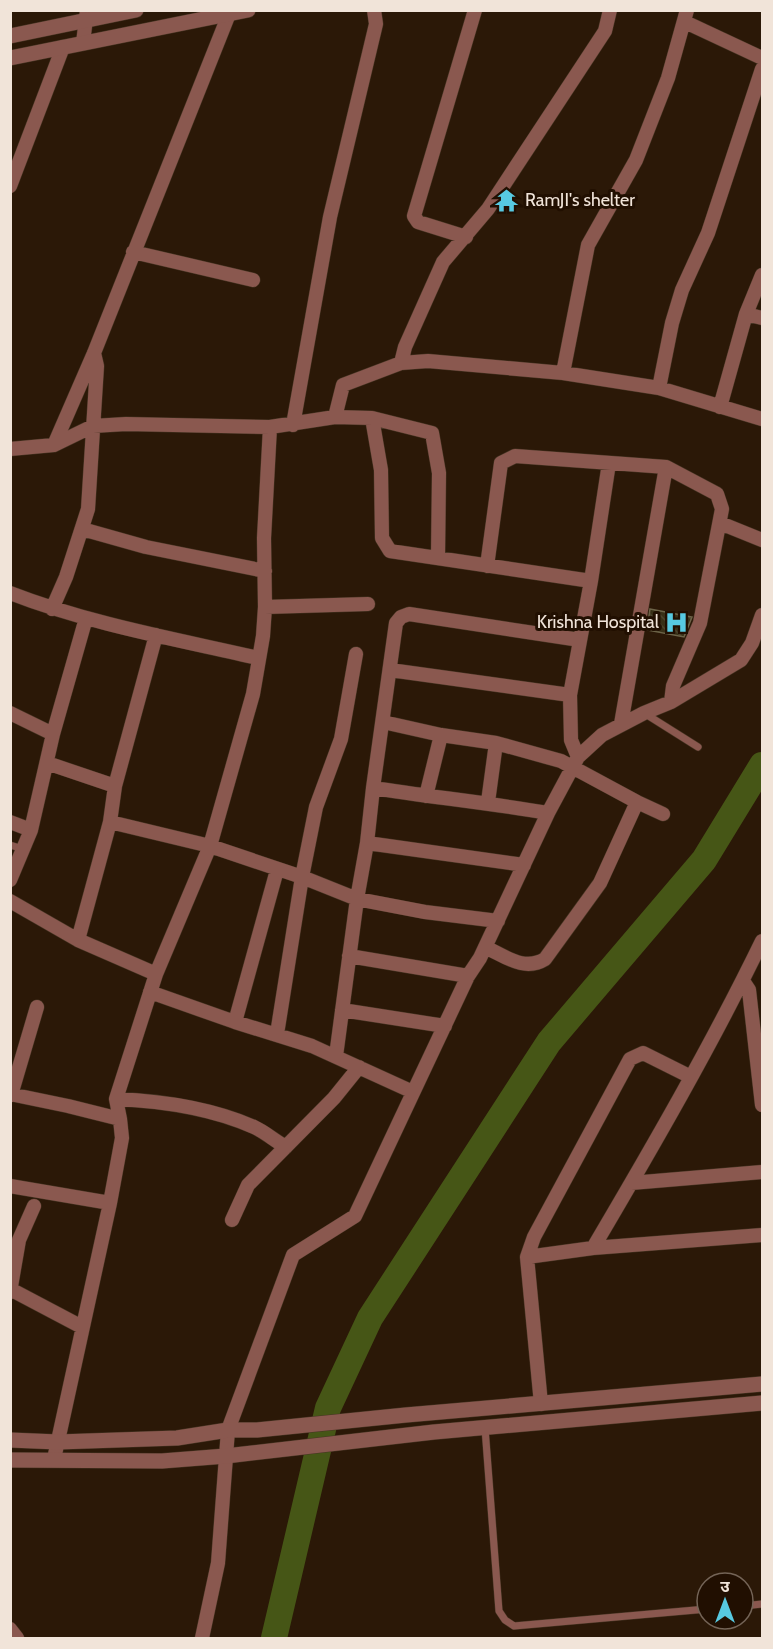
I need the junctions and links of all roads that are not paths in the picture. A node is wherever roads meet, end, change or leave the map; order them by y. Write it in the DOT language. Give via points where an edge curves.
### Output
graph roads {
  1 [pos="136,10"];
  2 [pos="248,10"];
  3 [pos="374,10"];
  4 [pos="475,10"];
  5 [pos="610,10"];
  6 [pos="229,14"];
  7 [pos="86,15"];
  8 [pos="686,16"];
  9 [pos="10,36"];
  10 [pos="83,43"];
  11 [pos="63,47"];
  12 [pos="10,58"];
  13 [pos="762,58"];
  14 [pos="762,69"];
  15 [pos="10,186"];
  16 [pos="466,237"];
  17 [pos="133,252"];
  18 [pos="762,275"];
  19 [pos="253,280"];
  20 [pos="746,314"];
  21 [pos="762,318"];
  22 [pos="94,352"];
  23 [pos="401,363"];
  24 [pos="563,373"];
  25 [pos="659,388"];
  26 [pos="720,407"];
  27 [pos="335,417"];
  28 [pos="372,418"];
  29 [pos="762,418"];
  30 [pos="293,425"];
  31 [pos="93,426"];
  32 [pos="270,427"];
  33 [pos="54,445"];
  34 [pos="10,449"];
  35 [pos="609,463"];
  36 [pos="666,467"];
  37 [pos="720,523"];
  38 [pos="82,529"];
  39 [pos="762,540"];
  40 [pos="438,558"];
  41 [pos="487,566"];
  42 [pos="265,572"];
  43 [pos="591,581"];
  44 [pos="10,593"];
  45 [pos="368,604"];
  46 [pos="265,607"];
  47 [pos="52,609"];
  48 [pos="762,615"];
  49 [pos="86,618"];
  50 [pos="156,634"];
  51 [pos="580,640"];
  52 [pos="356,654"];
  53 [pos="258,658"];
  54 [pos="390,670"];
  55 [pos="570,694"];
  56 [pos="670,702"];
  57 [pos="10,713"];
  58 [pos="644,713"];
  59 [pos="383,722"];
  60 [pos="621,724"];
  61 [pos="53,734"];
  62 [pos="441,735"];
  63 [pos="496,743"];
  64 [pos="698,747"];
  65 [pos="575,761"];
  66 [pos="47,763"];
  67 [pos="115,786"];
  68 [pos="373,788"];
  69 [pos="426,796"];
  70 [pos="488,802"];
  71 [pos="637,802"];
  72 [pos="548,813"];
  73 [pos="663,814"];
  74 [pos="10,822"];
  75 [pos="110,822"];
  76 [pos="31,830"];
  77 [pos="367,843"];
  78 [pos="210,846"];
  79 [pos="17,847"];
  80 [pos="524,865"];
  81 [pos="278,870"];
  82 [pos="302,877"];
  83 [pos="10,880"];
  84 [pos="357,899"];
  85 [pos="10,901"];
  86 [pos="498,921"];
  87 [pos="78,940"];
  88 [pos="762,941"];
  89 [pos="485,947"];
  90 [pos="349,956"];
  91 [pos="156,974"];
  92 [pos="468,976"];
  93 [pos="743,981"];
  94 [pos="150,992"];
  95 [pos="37,1007"];
  96 [pos="342,1011"];
  97 [pos="235,1022"];
  98 [pos="445,1026"];
  99 [pos="277,1034"];
  100 [pos="336,1056"];
  101 [pos="359,1067"];
  102 [pos="690,1077"];
  103 [pos="413,1092"];
  104 [pos="11,1095"];
  105 [pos="116,1099"];
  106 [pos="762,1105"];
  107 [pos="120,1119"];
  108 [pos="286,1147"];
  109 [pos="762,1172"];
  110 [pos="631,1183"];
  111 [pos="10,1186"];
  112 [pos="110,1203"];
  113 [pos="34,1206"];
  114 [pos="232,1220"];
  115 [pos="762,1235"];
  116 [pos="592,1248"];
  117 [pos="527,1257"];
  118 [pos="11,1290"];
  119 [pos="82,1327"];
  120 [pos="762,1384"];
  121 [pos="762,1403"];
  122 [pos="541,1404"];
  123 [pos="485,1428"];
  124 [pos="228,1430"];
  125 [pos="10,1440"];
  126 [pos="58,1442"];
  127 [pos="226,1456"];
  128 [pos="54,1459"];
  129 [pos="10,1460"];
  130 [pos="695,1610"];
  131 [pos="10,1629"];
  132 [pos="17,1638"];
  133 [pos="202,1638"];
  1 -- 7 [label="street"];
  2 -- 6 [label="street"];
  3 -- 30 [label="street" via="376,24 330,218"];
  4 -- 16 [label="street" via="414,216 418,222"];
  5 -- 16 [label="street" via="605,31"];
  6 -- 10 [label="street"];
  6 -- 17 [label="street"];
  7 -- 9 [label="street"];
  7 -- 10 [label="street"];
  8 -- 13 [label="street"];
  8 -- 24 [label="street" via="668,78 636,160 588,245"];
  10 -- 11 [label="street"];
  11 -- 12 [label="street"];
  11 -- 15 [label="street"];
  14 -- 25 [label="street" via="708,233 682,290"];
  16 -- 23 [label="street" via="443,262"];
  17 -- 19 [label="street"];
  17 -- 22 [label="street"];
  18 -- 20 [label="street"];
  20 -- 21 [label="street"];
  20 -- 26 [label="street"];
  22 -- 31 [label="street" via="98,366"];
  22 -- 33 [label="street"];
  23 -- 24 [label="street" via="428,361"];
  23 -- 27 [label="street" via="343,385"];
  24 -- 25 [label="street"];
  25 -- 26 [label="street"];
  26 -- 29 [label="street"];
  27 -- 28 [label="street"];
  27 -- 30 [label="street"];
  28 -- 40 [label="street" via="381,470 384,545 390,551"];
  28 -- 40 [label="street" via="432,432 439,473"];
  30 -- 32 [label="street"];
  31 -- 32 [label="street"];
  31 -- 33 [label="street"];
  31 -- 38 [label="street" via="88,509"];
  32 -- 42 [label="street"];
  33 -- 34 [label="street"];
  35 -- 36 [label="street"];
  35 -- 41 [label="street" via="515,456 501,463"];
  35 -- 43 [label="street"];
  36 -- 37 [label="street" via="717,494 722,509"];
  36 -- 60 [label="street"];
  37 -- 39 [label="street"];
  37 -- 56 [label="street" via="699,623"];
  38 -- 42 [label="street"];
  38 -- 47 [label="street"];
  40 -- 41 [label="street"];
  41 -- 43 [label="street"];
  42 -- 46 [label="street"];
  43 -- 51 [label="street"];
  44 -- 47 [label="street"];
  45 -- 46 [label="street"];
  46 -- 53 [label="street"];
  47 -- 49 [label="street"];
  48 -- 56 [label="street" via="741,660"];
  49 -- 50 [label="street"];
  49 -- 61 [label="street"];
  50 -- 53 [label="street"];
  50 -- 67 [label="street"];
  51 -- 54 [label="street" via="409,614 396,622"];
  51 -- 55 [label="street"];
  52 -- 82 [label="street" via="341,739 316,807"];
  53 -- 78 [label="street" via="253,694"];
  54 -- 55 [label="street"];
  54 -- 59 [label="street"];
  55 -- 65 [label="street"];
  56 -- 58 [label="street"];
  57 -- 61 [label="street"];
  58 -- 60 [label="street"];
  58 -- 64 [label="lane"];
  59 -- 62 [label="street"];
  59 -- 68 [label="street"];
  60 -- 65 [label="street" via="602,735"];
  61 -- 66 [label="street"];
  62 -- 63 [label="street"];
  62 -- 69 [label="street"];
  63 -- 65 [label="street" via="561,761"];
  63 -- 70 [label="street"];
  65 -- 71 [label="street"];
  65 -- 72 [label="street"];
  66 -- 67 [label="street"];
  66 -- 76 [label="street"];
  67 -- 75 [label="street"];
  68 -- 69 [label="street"];
  68 -- 77 [label="street"];
  69 -- 70 [label="street"];
  70 -- 72 [label="street"];
  71 -- 73 [label="street"];
  71 -- 89 [label="street" via="600,883 545,959 525,965"];
  72 -- 80 [label="street"];
  74 -- 76 [label="street"];
  75 -- 78 [label="street"];
  75 -- 87 [label="street"];
  76 -- 79 [label="street"];
  77 -- 80 [label="street"];
  77 -- 84 [label="street"];
  78 -- 81 [label="street"];
  78 -- 91 [label="street"];
  79 -- 83 [label="street"];
  80 -- 86 [label="street"];
  81 -- 82 [label="street"];
  81 -- 97 [label="street"];
  82 -- 84 [label="street"];
  82 -- 99 [label="street"];
  84 -- 86 [label="street"];
  84 -- 90 [label="street"];
  85 -- 87 [label="street"];
  86 -- 89 [label="street"];
  87 -- 91 [label="street"];
  88 -- 93 [label="street"];
  89 -- 92 [label="street"];
  90 -- 92 [label="street"];
  90 -- 96 [label="street"];
  91 -- 94 [label="street"];
  92 -- 98 [label="street"];
  93 -- 102 [label="street"];
  93 -- 106 [label="street" via="749,990"];
  94 -- 97 [label="street"];
  94 -- 105 [label="street"];
  95 -- 104 [label="street"];
  96 -- 98 [label="street"];
  96 -- 100 [label="street"];
  97 -- 99 [label="street"];
  98 -- 103 [label="street"];
  99 -- 100 [label="street"];
  100 -- 101 [label="street"];
  101 -- 103 [label="street"];
  101 -- 108 [label="street"];
  102 -- 110 [label="street"];
  102 -- 117 [label="street" via="643,1053 630,1059 534,1237"];
  103 -- 124 [label="street" via="355,1216 293,1255"];
  104 -- 107 [label="street"];
  105 -- 107 [label="street"];
  105 -- 108 [label="street" via="161,1101 207,1112 254,1128"];
  107 -- 112 [label="street" via="122,1138"];
  108 -- 114 [label="street" via="248,1185"];
  109 -- 110 [label="street"];
  110 -- 116 [label="street"];
  111 -- 112 [label="street"];
  112 -- 119 [label="street"];
  113 -- 118 [label="street" via="19,1240"];
  115 -- 116 [label="street"];
  116 -- 117 [label="street"];
  117 -- 122 [label="street"];
  118 -- 119 [label="street"];
  119 -- 126 [label="street"];
  120 -- 122 [label="street"];
  121 -- 123 [label="street"];
  122 -- 124 [label="street"];
  123 -- 127 [label="street"];
  123 -- 130 [label="lane" via="499,1611 505,1620 514,1626"];
  124 -- 126 [label="street" via="177,1438"];
  124 -- 127 [label="street"];
  125 -- 126 [label="street"];
  126 -- 128 [label="street"];
  127 -- 128 [label="street" via="162,1461"];
  127 -- 133 [label="street" via="218,1563"];
  128 -- 129 [label="street"];
  131 -- 132 [label="street"];
}
